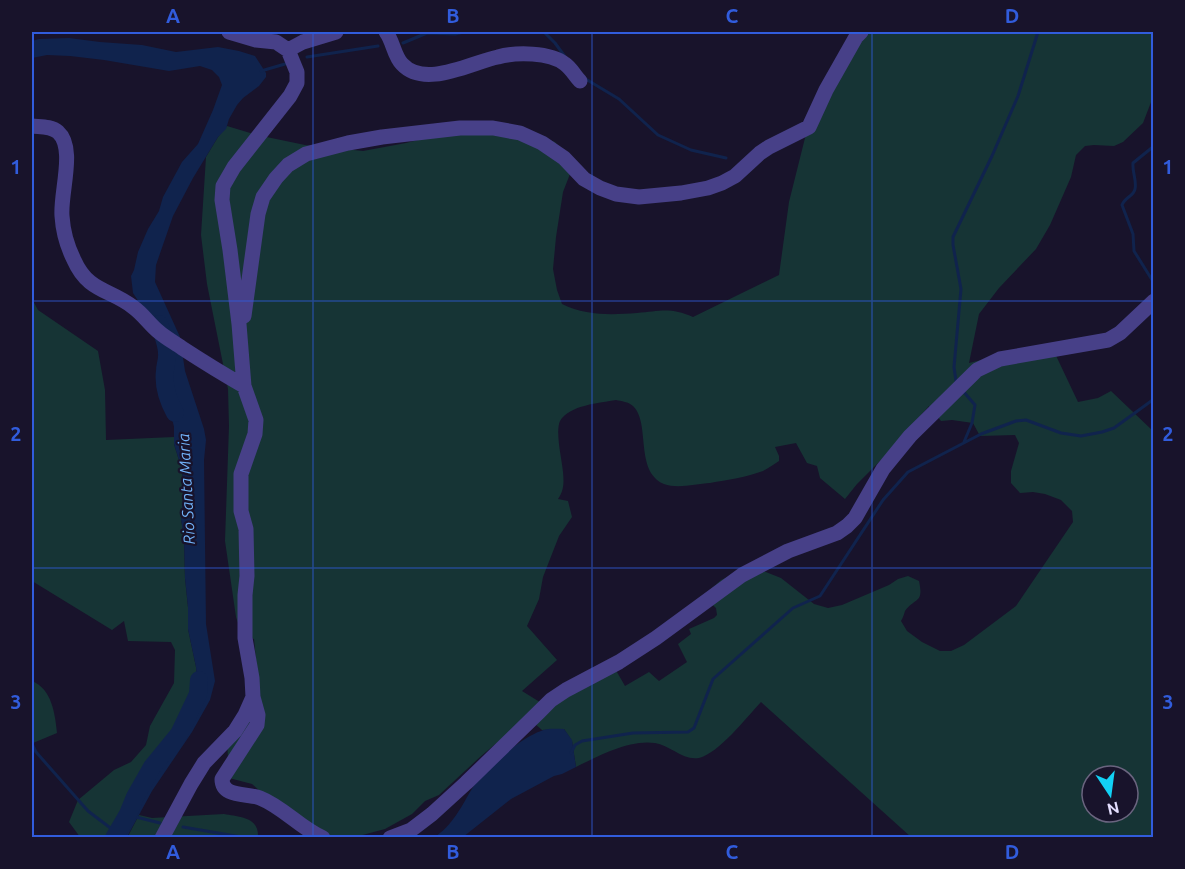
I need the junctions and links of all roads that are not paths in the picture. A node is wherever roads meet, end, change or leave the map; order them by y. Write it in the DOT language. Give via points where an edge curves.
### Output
graph roads {
  1 [pos="229,32"];
  2 [pos="336,32"];
  3 [pos="386,32"];
  4 [pos="861,32"];
  5 [pos="288,50"];
  6 [pos="580,81"];
  7 [pos="32,126"];
  8 [pos="1154,301"];
  9 [pos="239,324"];
  10 [pos="244,386"];
  11 [pos="253,697"];
  12 [pos="162,837"];
  13 [pos="323,837"];
  14 [pos="390,837"];
  1 -- 5 [label="street" via="276,42"];
  2 -- 5 [label="street"];
  3 -- 6 [label="street" via="402,65 414,72 432,75 499,56 533,54 565,63"];
  4 -- 9 [label="street" via="809,127 769,147 722,183 681,194 616,195 584,179 542,143 520,133 493,128 450,128 382,136 306,154 288,165 263,197 244,316"];
  5 -- 9 [label="street" via="297,83 223,186"];
  7 -- 10 [label="street" via="52,129 65,142 64,235 87,280 131,306 159,333"];
  8 -- 14 [label="street" via="1108,340 1000,359 977,370 882,469 847,526 742,575 656,638 551,700 432,814 411,830"];
  9 -- 10 [label="street"];
  10 -- 11 [label="street" via="256,420 254,441 241,474 241,511 246,529 245,639"];
  11 -- 12 [label="street" via="235,731 204,763"];
  11 -- 13 [label="street" via="257,725 222,783 228,791 258,797"];
}
